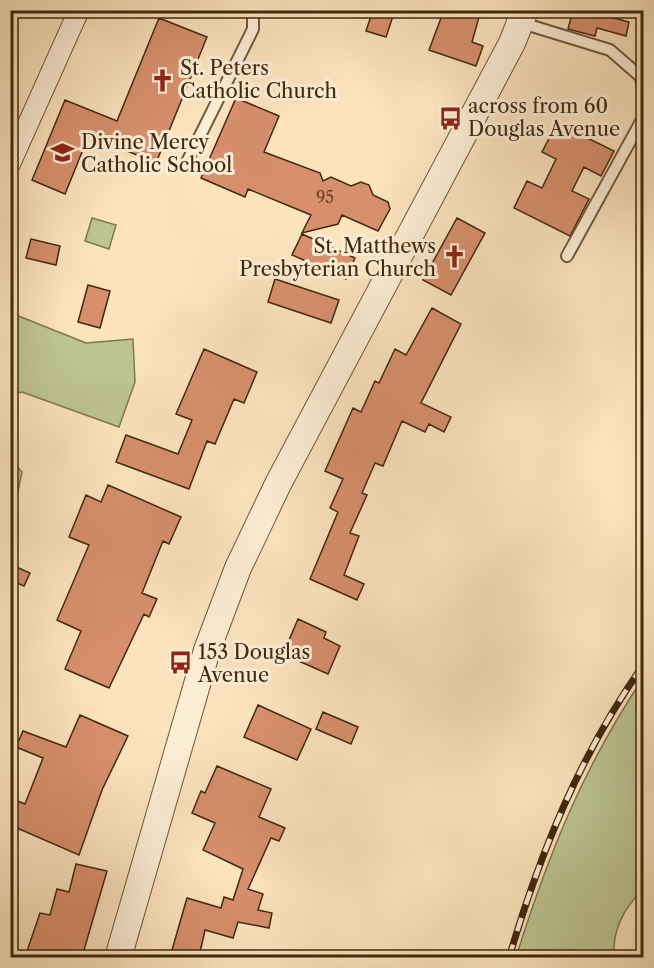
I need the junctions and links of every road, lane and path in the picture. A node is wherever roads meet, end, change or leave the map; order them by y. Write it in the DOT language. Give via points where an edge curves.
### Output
graph roads {
  1 [pos="79,10"];
  2 [pos="249,10"];
  3 [pos="524,17"];
  4 [pos="644,95"];
  5 [pos="644,116"];
  6 [pos="10,164"];
  7 [pos="185,166"];
  8 [pos="567,256"];
  9 [pos="118,957"];
  1 -- 6 [label="street"];
  2 -- 7 [label="lane" via="253,16 252,29"];
  3 -- 4 [label="lane" via="610,50 641,77"];
  3 -- 9 [label="street" via="278,484 238,568 207,650"];
  5 -- 8 [label="lane"];
}
